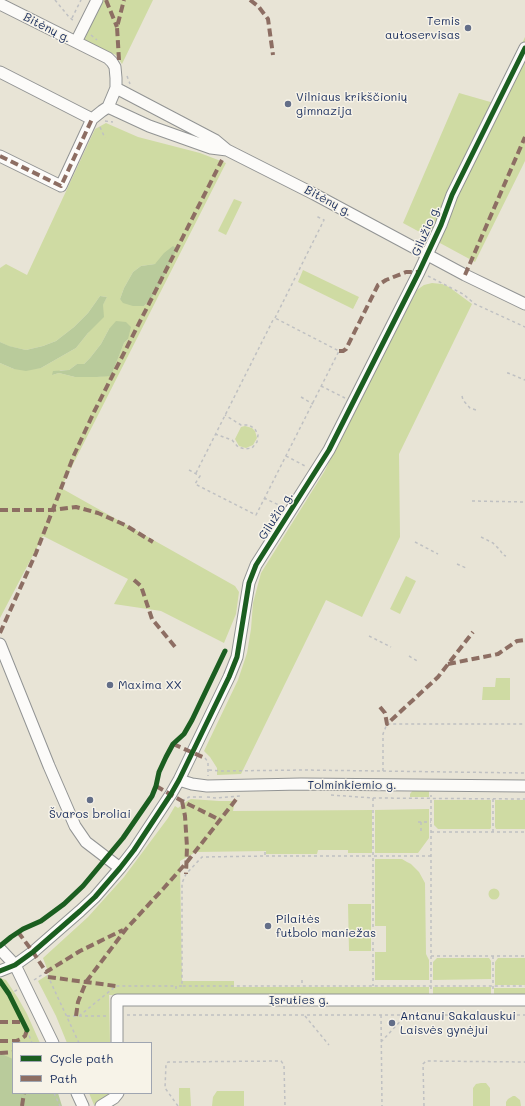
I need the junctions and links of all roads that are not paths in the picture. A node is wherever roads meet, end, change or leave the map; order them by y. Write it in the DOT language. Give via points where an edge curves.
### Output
graph roads {
  1 [pos="96,0"];
  2 [pos="0,4"];
  3 [pos="76,42"];
  4 [pos="525,48"];
  5 [pos="0,72"];
  6 [pos="116,88"];
  7 [pos="108,107"];
  8 [pos="92,119"];
  9 [pos="228,150"];
  10 [pos="0,156"];
  11 [pos="427,254"];
  12 [pos="525,304"];
  13 [pos="0,644"];
  14 [pos="179,780"];
  15 [pos="525,786"];
  16 [pos="120,868"];
  17 [pos="0,949"];
  18 [pos="15,965"];
  19 [pos="0,971"];
  20 [pos="525,1000"];
  21 [pos="53,1042"];
  22 [pos="117,1042"];
  23 [pos="77,1094"];
  24 [pos="117,1094"];
  25 [pos="83,1106"];
  26 [pos="101,1106"];
  1 -- 3 [label="street"];
  2 -- 3 [label="street, Bitėnų g."];
  3 -- 6 [label="street, Bitėnų g." via="112,62 116,71"];
  4 -- 11 [label="street, Gilužio g." via="452,194"];
  5 -- 8 [label="street"];
  6 -- 7 [label="street, Bitėnų g."];
  6 -- 9 [label="street, Bitėnų g." via="215,140"];
  7 -- 8 [label="street"];
  7 -- 9 [label="street, Bitėnų g." via="149,126 211,148"];
  8 -- 10 [label="street" via="61,186"];
  9 -- 11 [label="street, Bitėnų g."];
  11 -- 12 [label="street, Bitėnų g."];
  11 -- 14 [label="street, Gilužio g." via="329,450 256,565 249,583 237,657"];
  13 -- 16 [label="street" via="75,826 86,842"];
  14 -- 15 [label="street, Tolminkiemio g." via="207,786"];
  14 -- 16 [label="street, Gilužio g."];
  16 -- 18 [label="street, Gilužio g." via="80,911"];
  17 -- 18 [label="street"];
  18 -- 19 [label="street, Gilužio g."];
  18 -- 21 [label="street"];
  20 -- 22 [label="street, Įsruties g." via="117,1000"];
  23 -- 25 [label="street"];
  24 -- 26 [label="street"];
}
